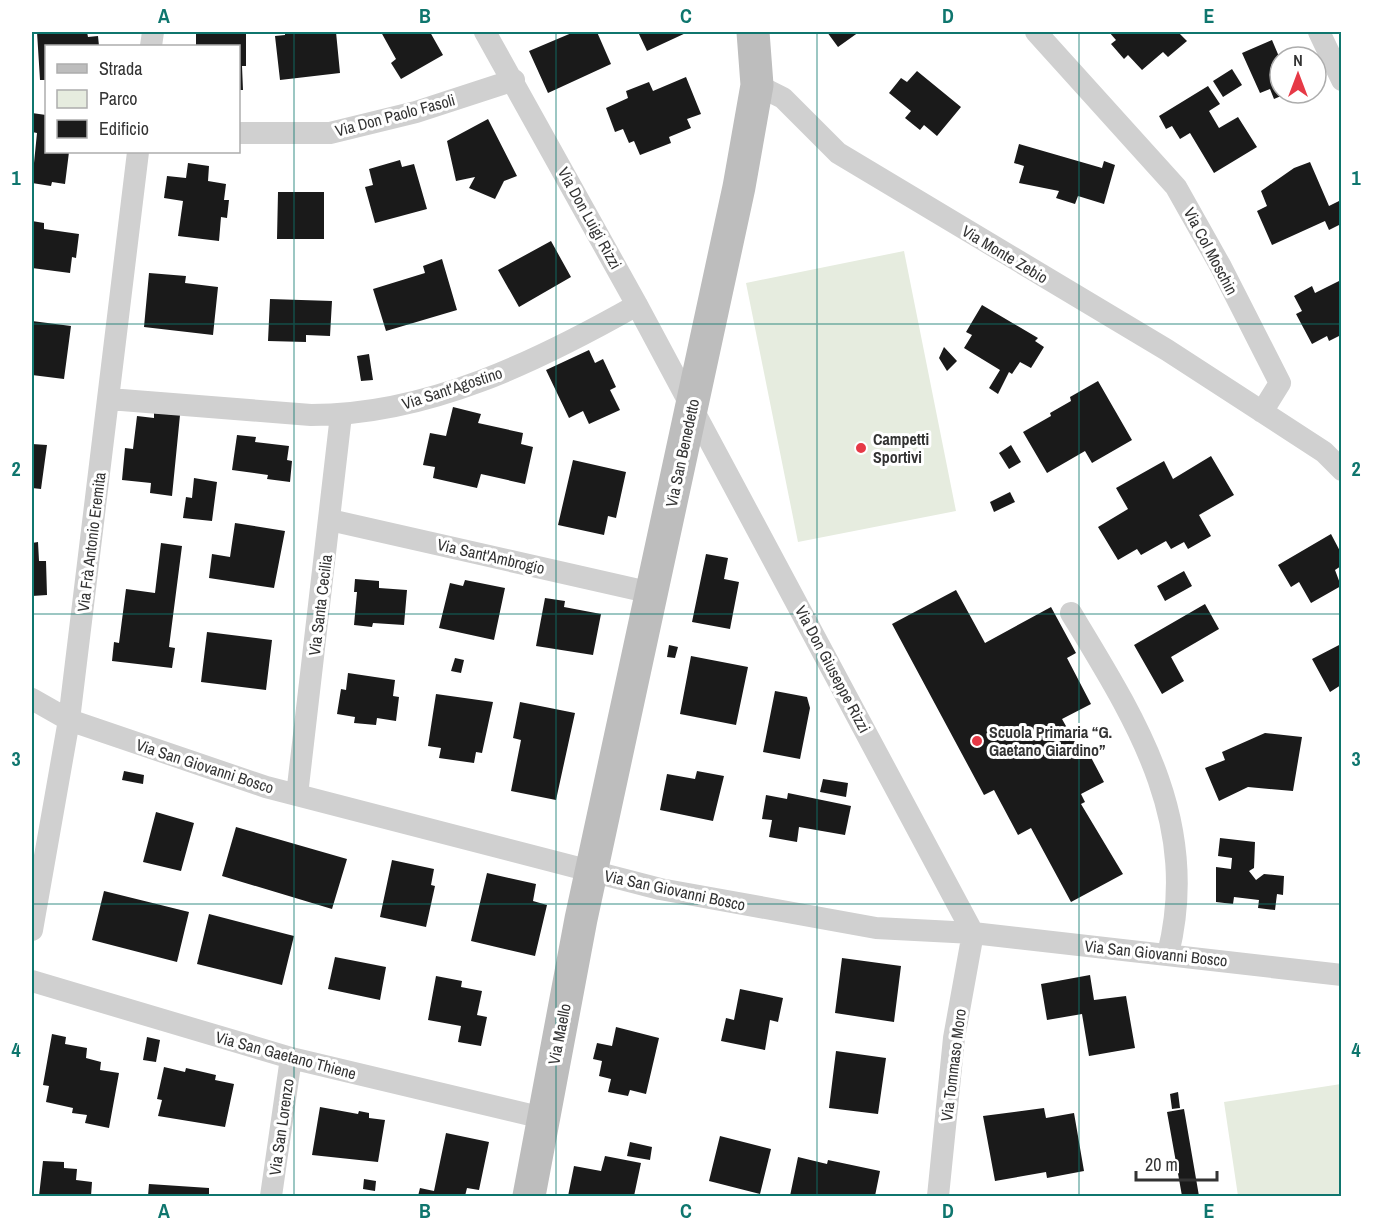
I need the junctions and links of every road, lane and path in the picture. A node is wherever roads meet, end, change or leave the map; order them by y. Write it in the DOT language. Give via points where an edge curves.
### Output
graph roads {
  1 [pos="485,32"];
  2 [pos="753,32"];
  3 [pos="1036,32"];
  4 [pos="1319,32"];
  5 [pos="1341,80"];
  6 [pos="514,81"];
  7 [pos="757,85"];
  8 [pos="240,133"];
  9 [pos="138,153"];
  10 [pos="638,305"];
  11 [pos="109,399"];
  12 [pos="692,406"];
  13 [pos="1262,412"];
  14 [pos="341,415"];
  15 [pos="1341,470"];
  16 [pos="330,520"];
  17 [pos="652,592"];
  18 [pos="1071,613"];
  19 [pos="32,699"];
  20 [pos="69,720"];
  21 [pos="297,795"];
  22 [pos="592,873"];
  23 [pos="32,930"];
  24 [pos="973,933"];
  25 [pos="1168,954"];
  26 [pos="1341,975"];
  27 [pos="32,981"];
  28 [pos="291,1058"];
  29 [pos="543,1118"];
  30 [pos="271,1197"];
  31 [pos="529,1197"];
  32 [pos="938,1197"];
  1 -- 6 [label="street, Via Don Luigi Rizzi"];
  2 -- 7 [label="street, Via San Benedetto"];
  3 -- 13 [label="street, Via Col Moschin" via="1176,187 1280,383"];
  4 -- 5 [label="street"];
  6 -- 8 [label="street, Via Don Paolo Fasoli" via="416,112 330,133"];
  6 -- 10 [label="street, Via Don Luigi Rizzi"];
  7 -- 12 [label="street, Via San Benedetto"];
  7 -- 13 [label="street, Via Monte Zebio" via="783,98 838,153 1167,350"];
  9 -- 11 [label="street, Via Frà Antonio Eremita"];
  10 -- 12 [label="street, Via Don Luigi Rizzi"];
  10 -- 14 [label="street, Via Sant'Agostino" via="524,365 418,402"];
  11 -- 14 [label="street, Via Sant'Agostino"];
  11 -- 20 [label="street, Via Frà Antonio Eremita"];
  12 -- 17 [label="street, Via San Benedetto"];
  12 -- 24 [label="street, Via Don Giuseppe Rizzi"];
  13 -- 15 [label="street" via="1324,452"];
  14 -- 16 [label="street, Via Santa Cecilia"];
  16 -- 17 [label="street, Via Sant'Ambrogio"];
  16 -- 21 [label="street, Via Santa Cecilia"];
  17 -- 22 [label="street, Via San Benedetto"];
  18 -- 25 [label="street" via="1124,700 1157,771 1174,831 1176,922"];
  19 -- 20 [label="street, Via San Giovanni Bosco"];
  20 -- 21 [label="street, Via San Giovanni Bosco"];
  20 -- 23 [label="street, Via Frà Antonio Eremita"];
  21 -- 22 [label="street, Via San Giovanni Bosco"];
  22 -- 24 [label="street, Via San Giovanni Bosco" via="876,928"];
  22 -- 29 [label="street, Via Maello"];
  24 -- 25 [label="street, Via San Giovanni Bosco"];
  24 -- 32 [label="street, Via Tommaso Moro" via="954,1038"];
  25 -- 26 [label="street, Via San Giovanni Bosco"];
  27 -- 28 [label="street, Via San Gaetano Thiene"];
  28 -- 29 [label="street, Via San Gaetano Thiene"];
  28 -- 30 [label="street, Via San Lorenzo"];
  29 -- 31 [label="street, Via Maello"];
}
